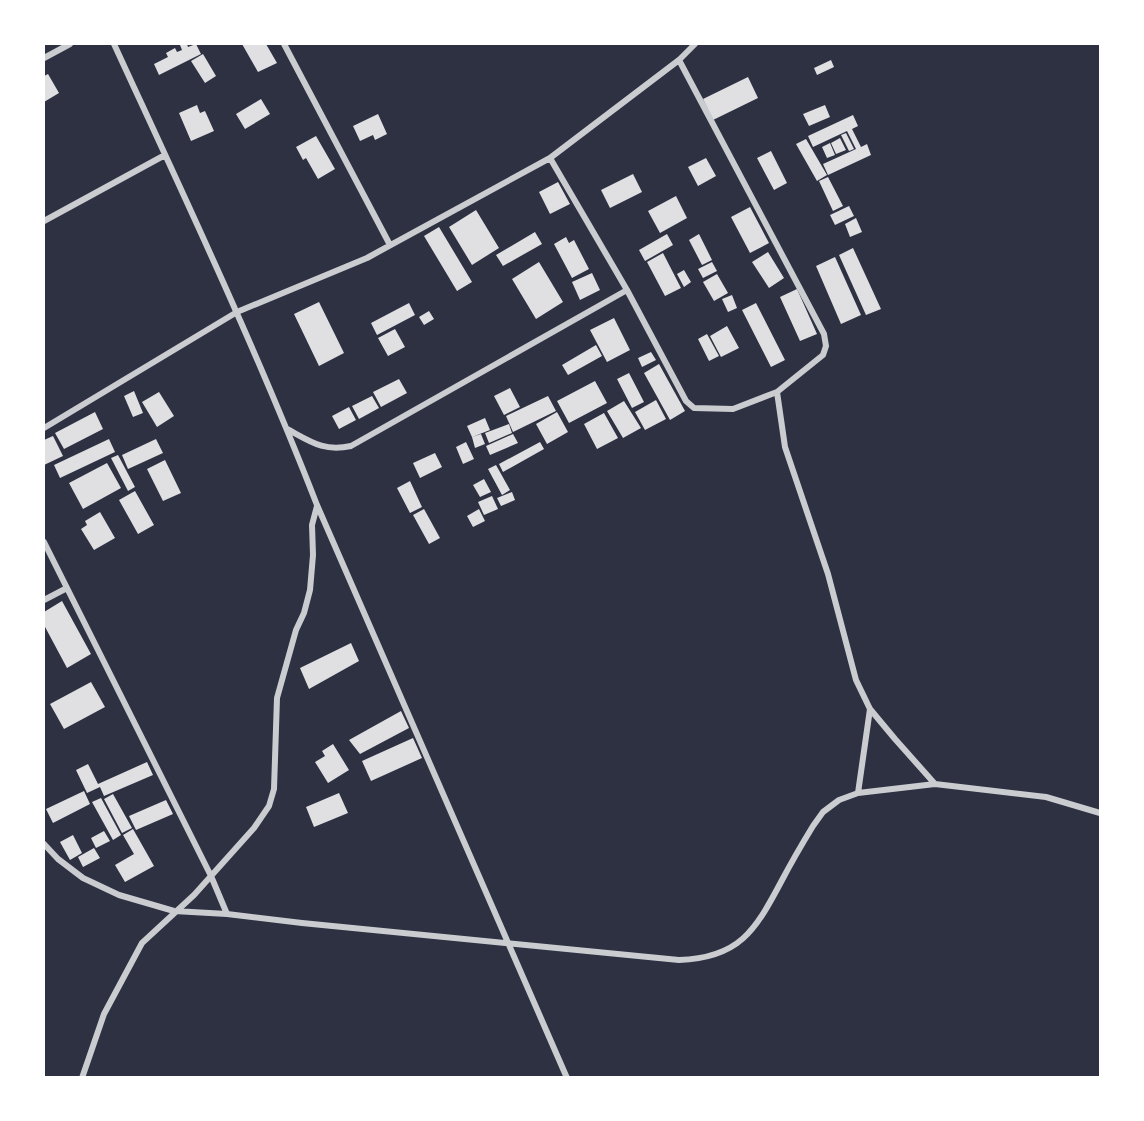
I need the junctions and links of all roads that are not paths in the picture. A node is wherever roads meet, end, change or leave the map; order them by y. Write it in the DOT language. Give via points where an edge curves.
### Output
graph roads {
  1 [pos="70,44"];
  2 [pos="114,44"];
  3 [pos="284,44"];
  4 [pos="695,44"];
  5 [pos="44,58"];
  6 [pos="679,60"];
  7 [pos="165,155"];
  8 [pos="550,158"];
  9 [pos="44,221"];
  10 [pos="390,245"];
  11 [pos="627,290"];
  12 [pos="237,312"];
  13 [pos="777,392"];
  14 [pos="44,428"];
  15 [pos="287,429"];
  16 [pos="317,505"];
  17 [pos="44,542"];
  18 [pos="67,588"];
  19 [pos="44,600"];
  20 [pos="870,709"];
  21 [pos="935,784"];
  22 [pos="858,793"];
  23 [pos="1101,813"];
  24 [pos="44,844"];
  25 [pos="211,876"];
  26 [pos="174,911"];
  27 [pos="227,914"];
  28 [pos="509,944"];
  29 [pos="82,1077"];
  30 [pos="567,1077"];
  1 -- 5 [label="street"];
  2 -- 7 [label="street"];
  3 -- 10 [label="street"];
  4 -- 6 [label="street"];
  6 -- 8 [label="street"];
  6 -- 13 [label="street" via="824,334 823,355"];
  7 -- 9 [label="street"];
  7 -- 12 [label="street"];
  8 -- 10 [label="street"];
  8 -- 11 [label="street"];
  10 -- 12 [label="street"];
  11 -- 13 [label="street" via="686,400 694,408 733,409"];
  11 -- 15 [label="street" via="351,446 335,449 314,444"];
  12 -- 14 [label="street"];
  12 -- 15 [label="street"];
  13 -- 20 [label="street" via="785,447 828,574 856,680"];
  15 -- 16 [label="street"];
  16 -- 25 [label="street" via="312,525 310,590 277,698 274,789 269,806 254,828"];
  16 -- 28 [label="street"];
  17 -- 18 [label="street"];
  18 -- 19 [label="street"];
  18 -- 25 [label="street"];
  20 -- 21 [label="street"];
  20 -- 22 [label="street"];
  21 -- 22 [label="street"];
  21 -- 23 [label="street" via="1046,797"];
  22 -- 28 [label="street" via="839,800 813,825 763,917 740,942 722,954 679,960"];
  24 -- 26 [label="street" via="83,878 119,895"];
  25 -- 26 [label="street"];
  25 -- 27 [label="street"];
  26 -- 27 [label="street"];
  26 -- 29 [label="street" via="142,943 129,965 104,1014"];
  27 -- 28 [label="street"];
  28 -- 30 [label="street"];
}
